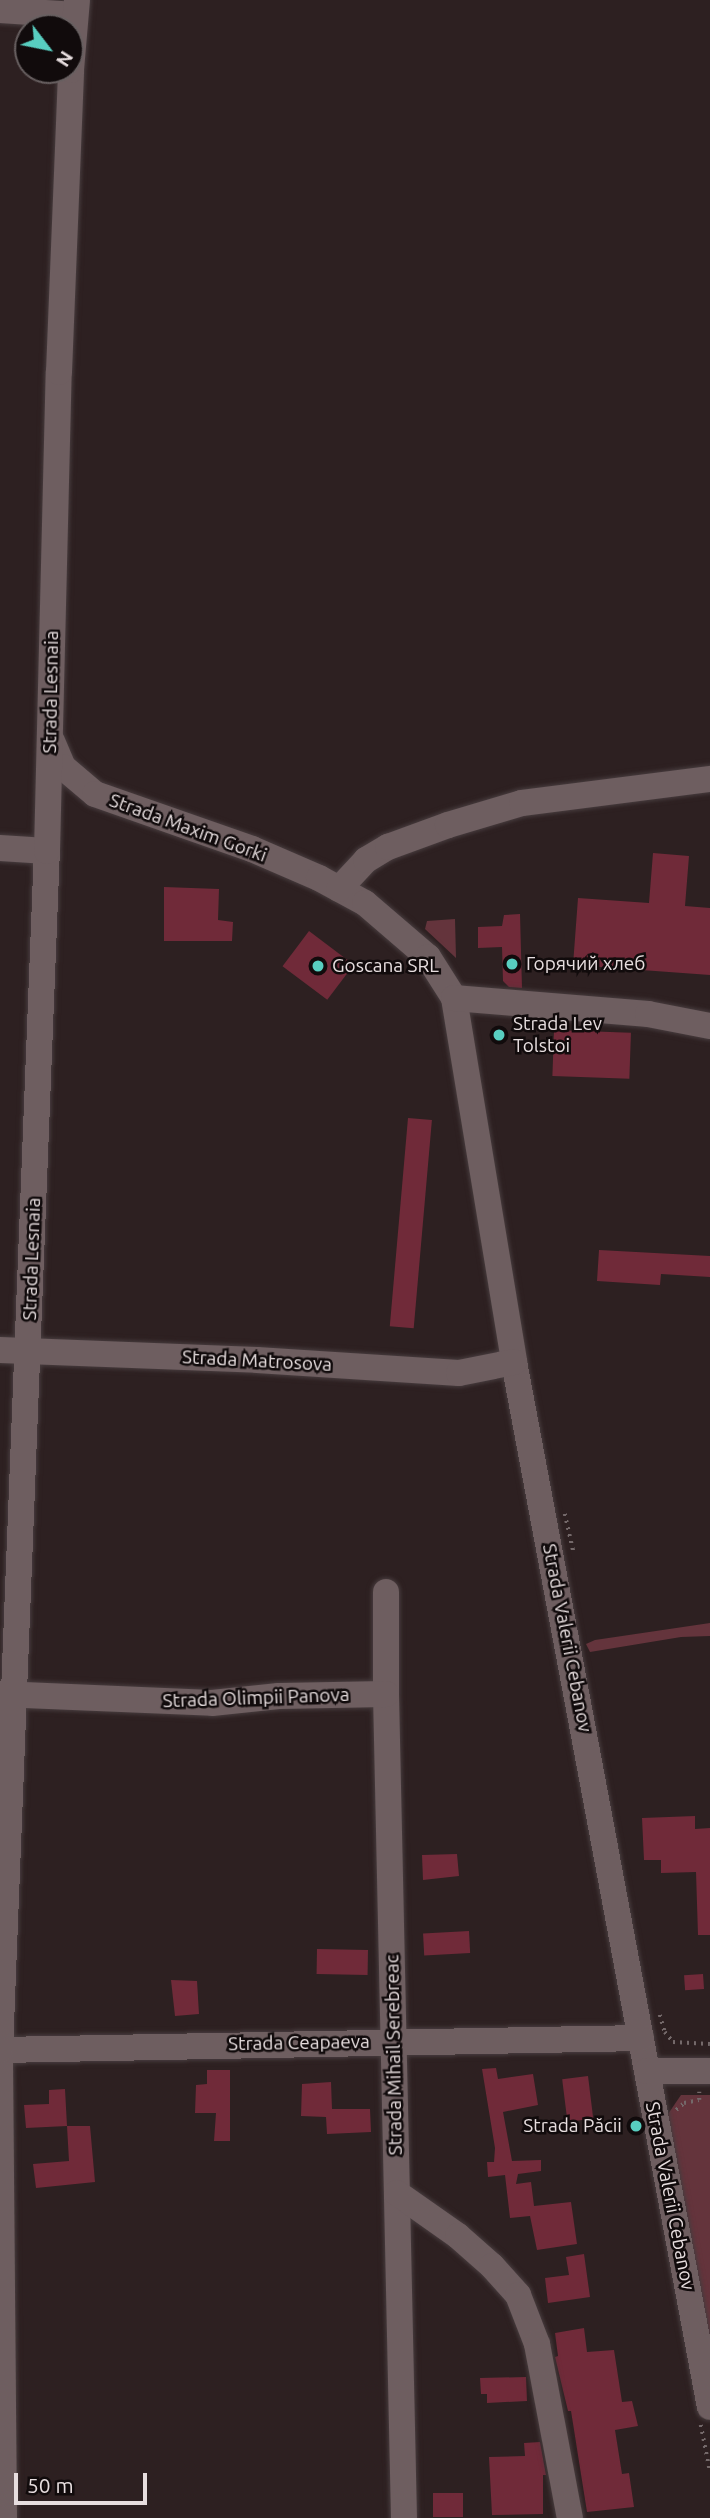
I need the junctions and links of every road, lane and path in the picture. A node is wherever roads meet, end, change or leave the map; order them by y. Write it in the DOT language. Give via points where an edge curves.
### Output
graph roads {
  1 [pos="76,8"];
  2 [pos="0,9"];
  3 [pos="51,718"];
  4 [pos="710,779"];
  5 [pos="0,848"];
  6 [pos="47,851"];
  7 [pos="339,889"];
  8 [pos="365,903"];
  9 [pos="454,998"];
  10 [pos="710,1026"];
  11 [pos="0,1350"];
  12 [pos="29,1350"];
  13 [pos="514,1362"];
  14 [pos="386,1592"];
  15 [pos="6,1694"];
  16 [pos="386,1694"];
  17 [pos="641,2038"];
  18 [pos="394,2041"];
  19 [pos="0,2050"];
  20 [pos="648,2071"];
  21 [pos="710,2071"];
  22 [pos="397,2193"];
  23 [pos="707,2374"];
  24 [pos="710,2407"];
  25 [pos="4,2518"];
  26 [pos="404,2518"];
  27 [pos="570,2518"];
  1 -- 2 [label="street"];
  1 -- 3 [label="street, Strada Lesnaia" via="58,372"];
  3 -- 6 [label="street, Strada Lesnaia"];
  3 -- 7 [label="street, Strada Maxim Gorki" via="52,746 63,768 95,794 252,849"];
  4 -- 7 [label="street" via="522,803 388,847 366,860"];
  5 -- 6 [label="street"];
  6 -- 12 [label="street, Strada Lesnaia"];
  7 -- 8 [label="street, Strada Maxim Gorki"];
  8 -- 9 [label="street, Strada Valerii Cebanov" via="428,957"];
  9 -- 10 [label="street" via="648,1014"];
  9 -- 13 [label="street, Strada Valerii Cebanov"];
  11 -- 12 [label="street, Strada Matrosova"];
  12 -- 13 [label="street, Strada Matrosova" via="459,1373"];
  12 -- 15 [label="street, Strada Lesnaia"];
  13 -- 17 [label="street, Strada Valerii Cebanov"];
  14 -- 16 [label="street, Strada Mihail Serebreac"];
  15 -- 16 [label="street, Strada Olimpii Panova" via="212,1703 279,1696"];
  15 -- 19 [label="street, Strada Lesnaia"];
  16 -- 18 [label="street, Strada Mihail Serebreac"];
  17 -- 18 [label="street, Strada Ceapaeva"];
  17 -- 20 [label="street, Strada Valerii Cebanov"];
  18 -- 19 [label="street, Strada Ceapaeva"];
  18 -- 22 [label="street, Strada Mihail Serebreac"];
  19 -- 25 [label="street, Strada Lesnaia"];
  20 -- 21 [label="street"];
  20 -- 23 [label="street, Strada Valerii Cebanov"];
  22 -- 26 [label="street, Strada Mihail Serebreac"];
  22 -- 27 [label="street" via="458,2236 518,2295 537,2344"];
  23 -- 24 [label="street, Strada Valerii Cebanov"];
}
